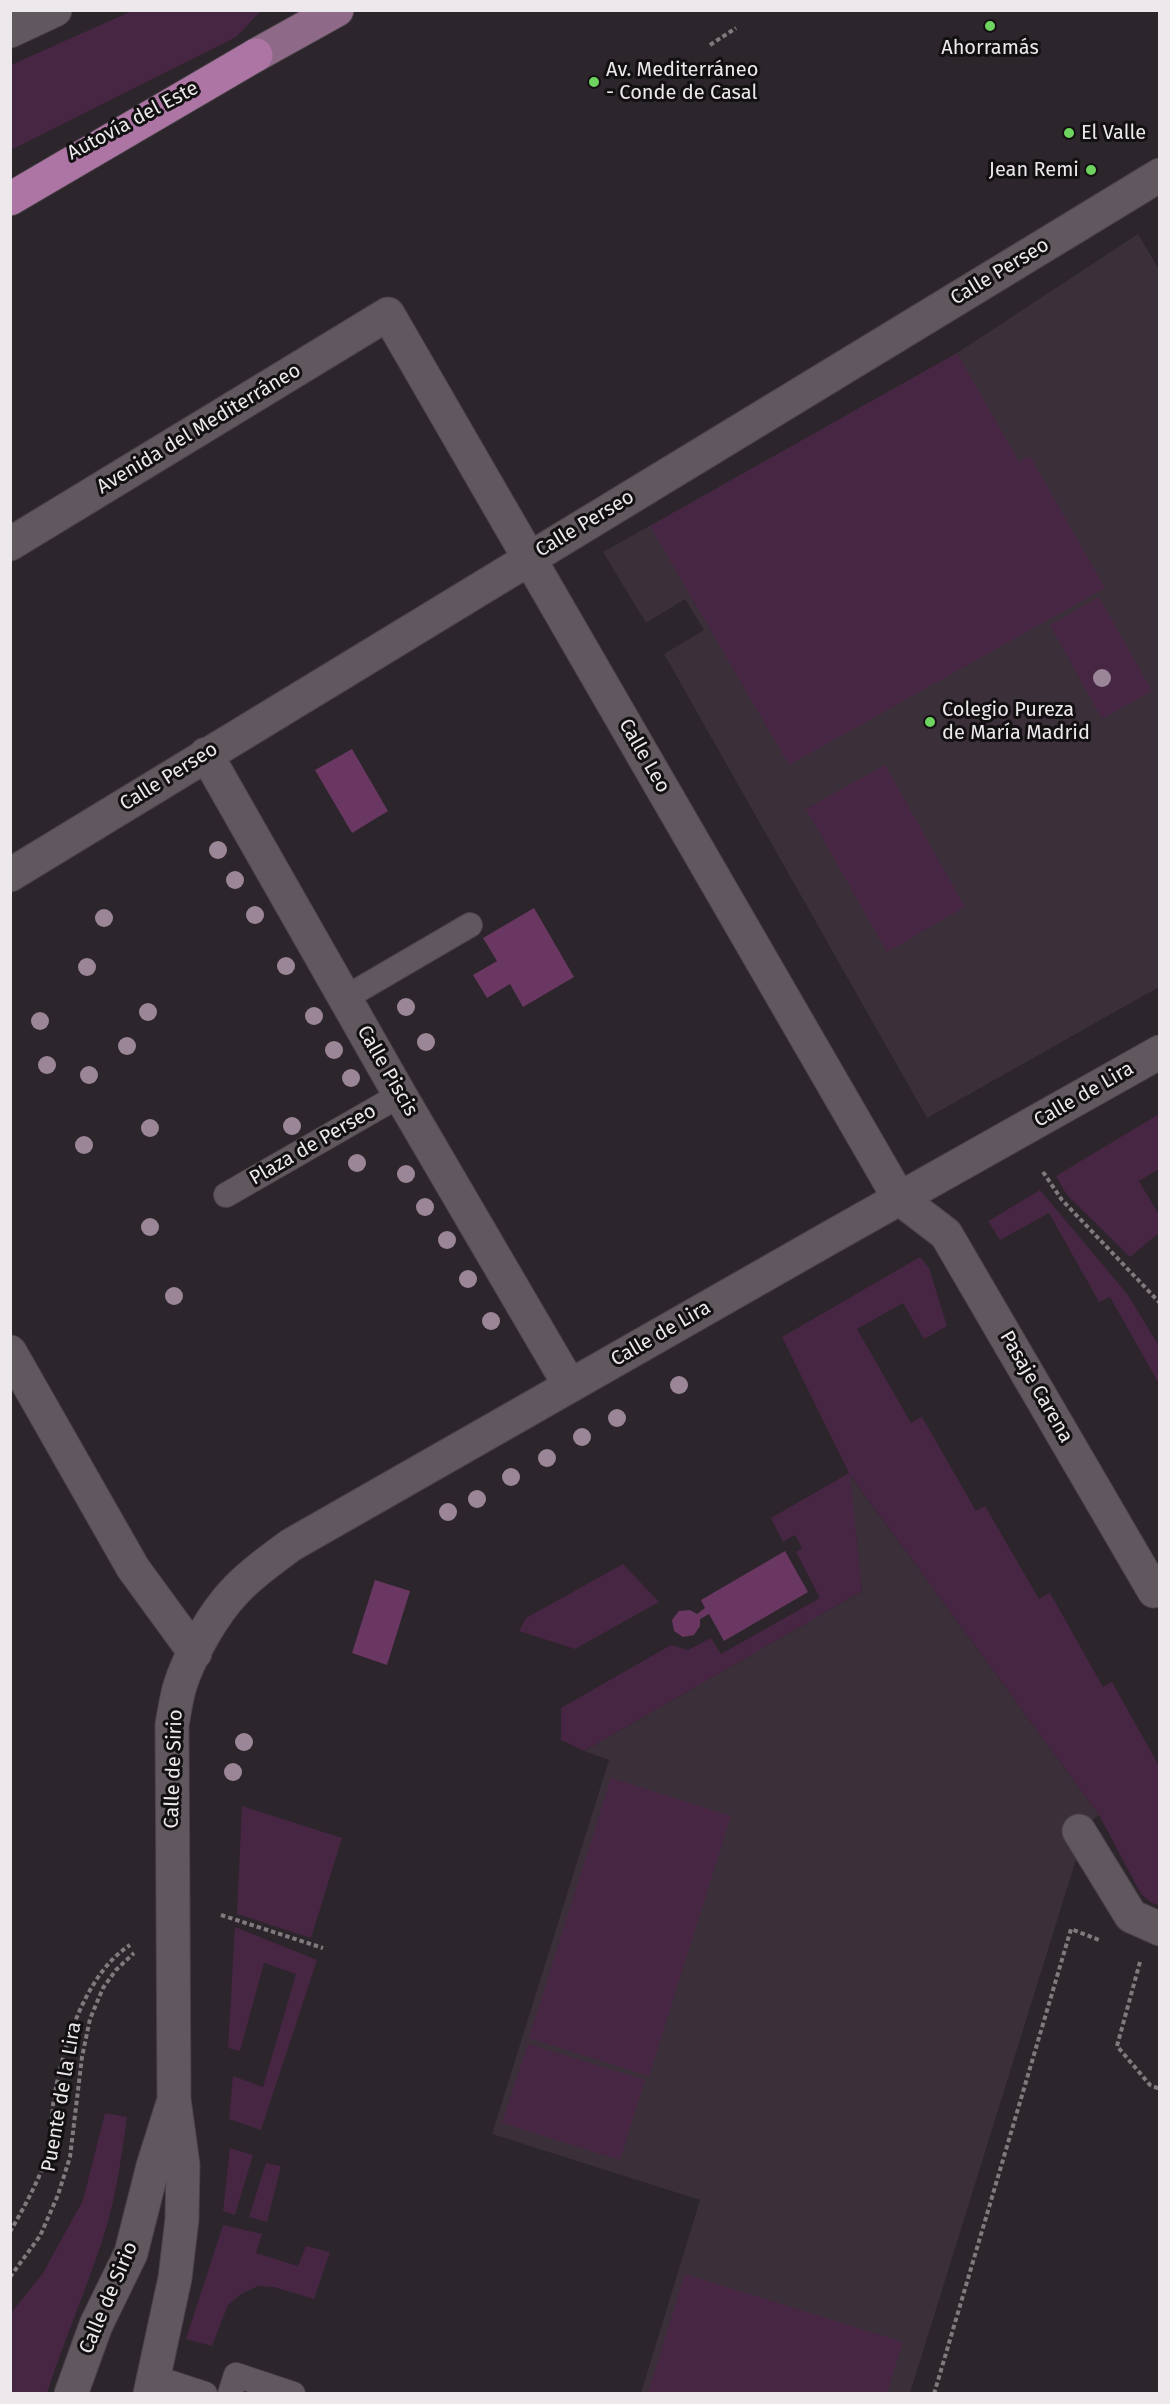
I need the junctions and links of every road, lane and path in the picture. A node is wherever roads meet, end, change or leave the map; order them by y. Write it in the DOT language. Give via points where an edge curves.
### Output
graph roads {
  1 [pos="55,10"];
  2 [pos="337,10"];
  3 [pos="736,27"];
  4 [pos="10,31"];
  5 [pos="710,45"];
  6 [pos="256,55"];
  7 [pos="1160,175"];
  8 [pos="10,186"];
  9 [pos="10,199"];
  10 [pos="388,314"];
  11 [pos="10,544"];
  12 [pos="529,558"];
  13 [pos="206,754"];
  14 [pos="10,875"];
  15 [pos="470,925"];
  16 [pos="345,998"];
  17 [pos="1160,1052"];
  18 [pos="400,1095"];
  19 [pos="1043,1172"];
  20 [pos="226,1195"];
  21 [pos="899,1198"];
  22 [pos="1160,1303"];
  23 [pos="10,1352"];
  24 [pos="570,1386"];
  25 [pos="1154,1591"];
  26 [pos="195,1653"];
  27 [pos="1079,1831"];
  28 [pos="221,1915"];
  29 [pos="1160,1929"];
  30 [pos="1101,1941"];
  31 [pos="130,1945"];
  32 [pos="323,1948"];
  33 [pos="130,1955"];
  34 [pos="1142,1956"];
  35 [pos="1160,2089"];
  36 [pos="174,2099"];
  37 [pos="10,2232"];
  38 [pos="10,2277"];
  39 [pos="152,2385"];
  40 [pos="71,2394"];
  41 [pos="205,2394"];
  42 [pos="230,2394"];
  43 [pos="293,2394"];
  44 [pos="934,2394"];
  1 -- 4 [label="street"];
  2 -- 6 [label="main road"];
  3 -- 5 [label="path"];
  6 -- 8 [label="highway, Autovía del Este"];
  6 -- 9 [label="highway"];
  7 -- 12 [label="street, Calle Perseo"];
  10 -- 11 [label="street, Avenida del Mediterráneo"];
  10 -- 12 [label="street, Calle Leo"];
  12 -- 13 [label="street, Calle Perseo"];
  12 -- 21 [label="street, Calle Leo"];
  13 -- 14 [label="street, Calle Perseo"];
  13 -- 16 [label="street, Calle Piscis"];
  15 -- 16 [label="lane"];
  16 -- 18 [label="street, Calle Piscis"];
  17 -- 21 [label="street, Calle de Lira"];
  18 -- 20 [label="lane, Plaza de Perseo"];
  18 -- 24 [label="street, Calle Piscis"];
  19 -- 22 [label="path" via="1062,1200"];
  21 -- 24 [label="street, Calle de Lira"];
  21 -- 25 [label="street, Pasaje Carena" via="946,1234"];
  23 -- 26 [label="street" via="134,1568"];
  24 -- 26 [label="street, Calle de Lira" via="291,1545 235,1591"];
  26 -- 36 [label="street, Calle de Sirio" via="180,1687 172,1725"];
  27 -- 29 [label="street" via="1131,1916"];
  28 -- 32 [label="path"];
  30 -- 44 [label="path" via="1071,1929"];
  31 -- 37 [label="path" via="101,1972 86,1997 58,2080 48,2152"];
  33 -- 38 [label="path, Puente de la Lira" via="103,1988 90,2019 70,2157 58,2195 40,2236"];
  34 -- 35 [label="path" via="1117,2046 1150,2085"];
  36 -- 39 [label="street, Calle de Sirio" via="183,2165 182,2219 175,2278"];
  36 -- 40 [label="street, Calle de Sirio" via="131,2253 96,2325"];
  39 -- 41 [label="lane"];
  42 -- 43 [label="lane" via="236,2375"];
}
